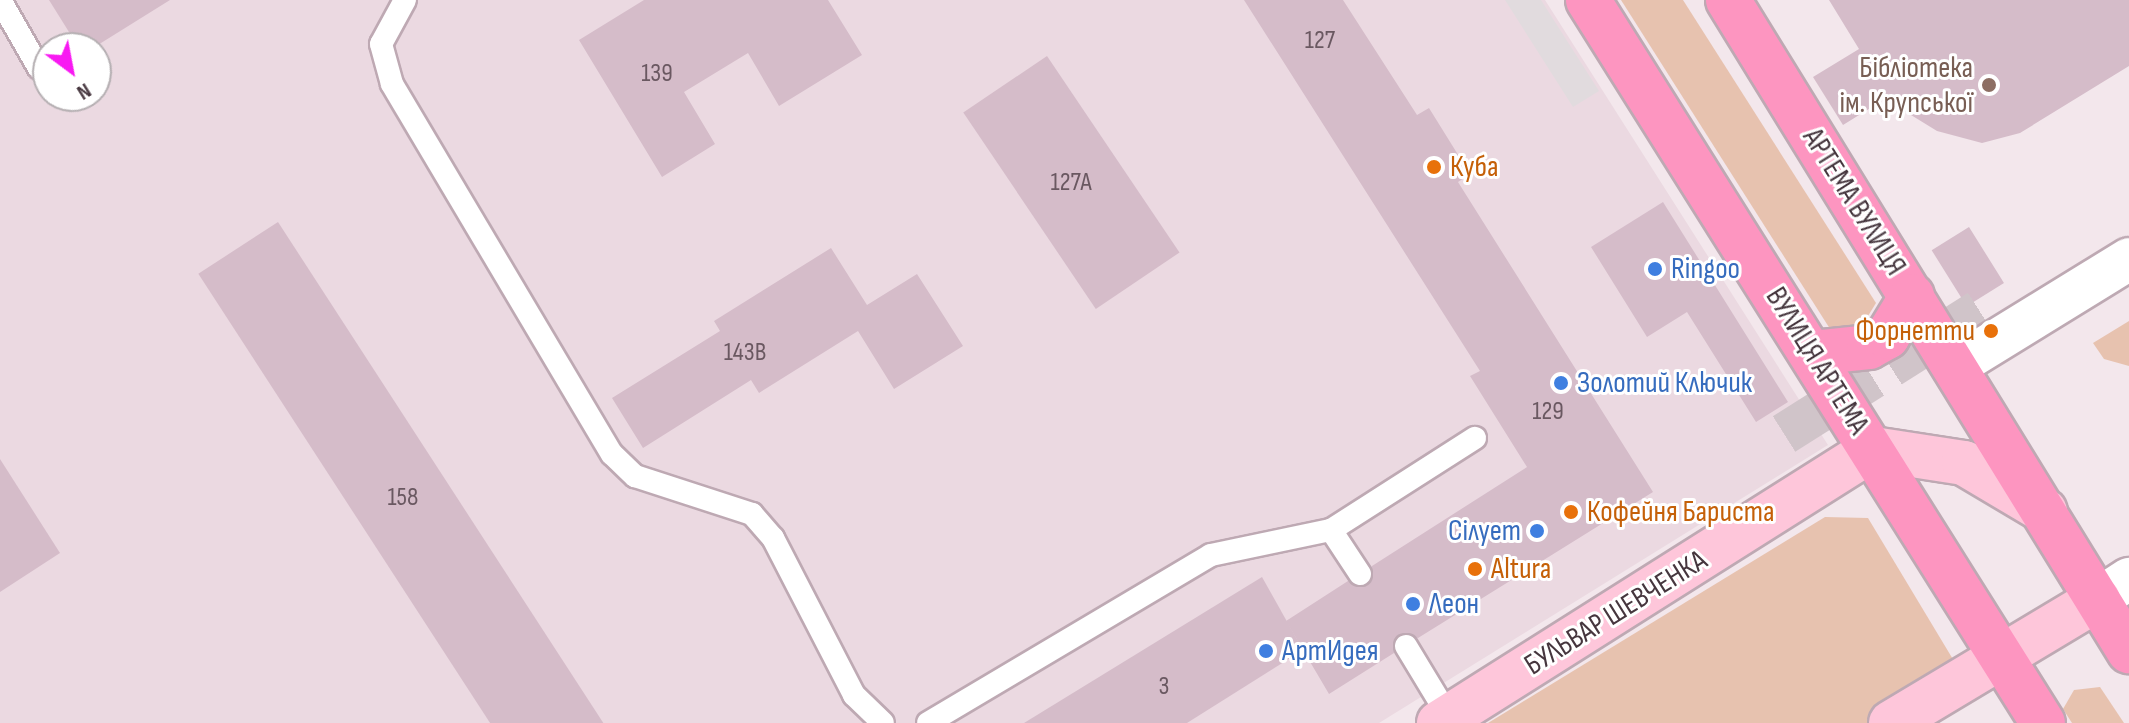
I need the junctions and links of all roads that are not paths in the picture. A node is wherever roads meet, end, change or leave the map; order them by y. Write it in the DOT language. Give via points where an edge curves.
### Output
graph roads {
  1 [pos="0,0"];
  2 [pos="405,0"];
  3 [pos="1588,0"];
  4 [pos="1728,0"];
  5 [pos="32,56"];
  6 [pos="2129,259"];
  7 [pos="1912,296"];
  8 [pos="1812,353"];
  9 [pos="1957,365"];
  10 [pos="1475,438"];
  11 [pos="1873,449"];
  12 [pos="2045,511"];
  13 [pos="1331,530"];
  14 [pos="1360,574"];
  15 [pos="2113,589"];
  16 [pos="1406,646"];
  17 [pos="2129,651"];
  18 [pos="2003,658"];
  19 [pos="1444,720"];
  20 [pos="883,723"];
  21 [pos="928,723"];
  22 [pos="1891,723"];
  23 [pos="2043,723"];
  1 -- 5 [label="lane"];
  2 -- 20 [label="lane" via="381,44 392,84 612,454 635,476 752,514 773,538 854,695"];
  3 -- 8 [label="main road, ВУЛИЦЯ АРТЕМА"];
  4 -- 7 [label="main road, АРТЕМА ВУЛИЦЯ"];
  6 -- 9 [label="street"];
  7 -- 8 [label="main road" via="1887,337 1869,347"];
  7 -- 9 [label="main road, АРТЕМА ВУЛИЦЯ"];
  8 -- 11 [label="main road, ВУЛИЦЯ АРТЕМА"];
  9 -- 12 [label="main road, АРТЕМА ВУЛИЦЯ"];
  10 -- 13 [label="lane"];
  11 -- 12 [label="main road" via="1964,463"];
  11 -- 18 [label="main road, ВУЛИЦЯ АРТЕМА"];
  11 -- 19 [label="main road, БУЛЬВАР ШЕВЧЕНКА"];
  12 -- 15 [label="main road, АРТЕМА ВУЛИЦЯ"];
  13 -- 14 [label="lane"];
  13 -- 21 [label="lane" via="1211,555"];
  15 -- 17 [label="main road, АРТЕМА ВУЛИЦЯ"];
  15 -- 18 [label="main road"];
  16 -- 19 [label="lane"];
  18 -- 22 [label="main road"];
  18 -- 23 [label="main road, ВУЛИЦЯ АРТЕМА"];
}
